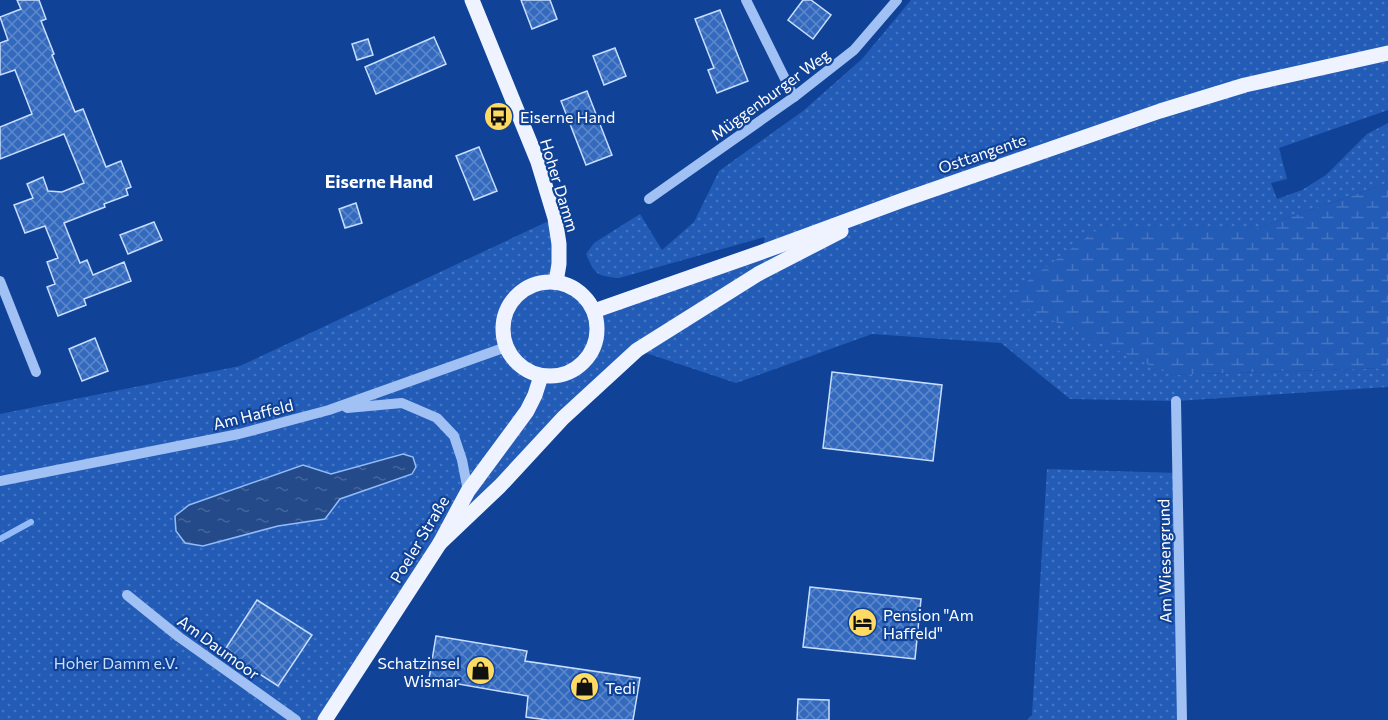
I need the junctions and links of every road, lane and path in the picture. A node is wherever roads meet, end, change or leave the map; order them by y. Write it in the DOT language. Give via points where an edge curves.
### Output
graph roads {
  1 [pos="472,0"];
  2 [pos="746,0"];
  3 [pos="897,0"];
  4 [pos="1388,53"];
  5 [pos="794,97"];
  6 [pos="649,199"];
  7 [pos="903,200"];
  8 [pos="0,281"];
  9 [pos="556,282"];
  10 [pos="594,311"];
  11 [pos="506,347"];
  12 [pos="36,372"];
  13 [pos="541,376"];
  14 [pos="1176,401"];
  15 [pos="329,410"];
  16 [pos="0,481"];
  17 [pos="468,492"];
  18 [pos="440,543"];
  19 [pos="127,595"];
  20 [pos="296,720"];
  21 [pos="325,720"];
  22 [pos="1182,720"];
  1 -- 9 [label="main road, Hoher Damm" via="538,162 555,218 559,244"];
  2 -- 5 [label="street"];
  3 -- 5 [label="street, Müggenburger Weg" via="854,50"];
  4 -- 7 [label="main road, Osttangente" via="1170,108"];
  5 -- 6 [label="street, Müggenburger Weg"];
  7 -- 10 [label="main road, Osttangente"];
  7 -- 18 [label="main road" via="758,274 638,350 563,418"];
  8 -- 12 [label="street"];
  9 -- 10 [label="main road" via="584,295"];
  9 -- 11 [label="main road" via="540,282 513,298 502,328"];
  10 -- 13 [label="main road" via="598,322 592,353 568,373"];
  11 -- 13 [label="main road" via="523,368"];
  11 -- 15 [label="street, Am Haffeld"];
  13 -- 17 [label="main road, Poeler Straße" via="527,411"];
  14 -- 22 [label="street, Am Wiesengrund"];
  15 -- 16 [label="street, Am Haffeld" via="239,434"];
  15 -- 17 [label="street" via="402,403 437,418 454,436"];
  17 -- 18 [label="main road, Poeler Straße"];
  18 -- 21 [label="main road, Poeler Straße"];
  19 -- 20 [label="street, Am Daumoor"];
}
